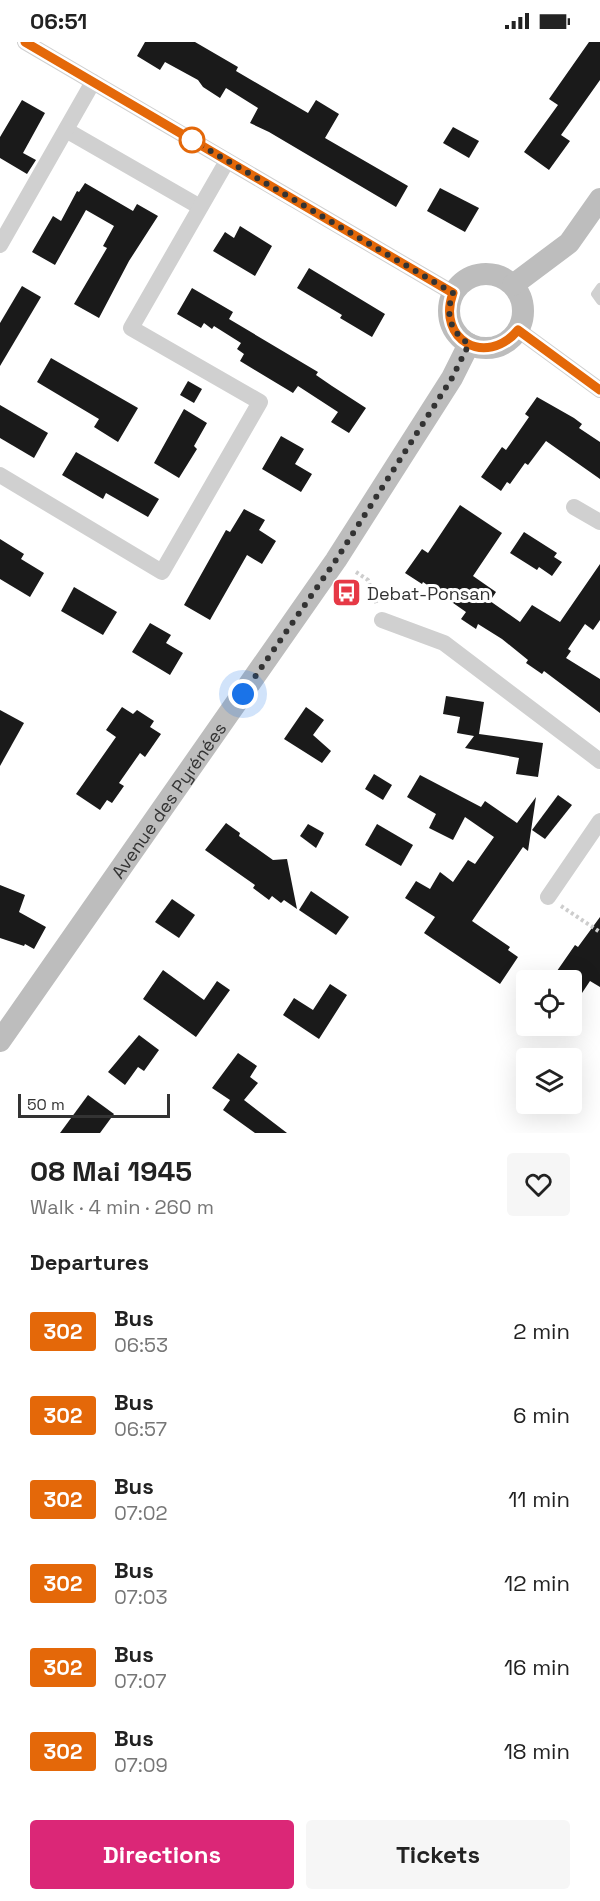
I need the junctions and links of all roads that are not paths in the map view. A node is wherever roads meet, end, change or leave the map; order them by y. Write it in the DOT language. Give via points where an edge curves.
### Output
graph roads {
  1 [pos="25,42"];
  2 [pos="93,82"];
  3 [pos="66,130"];
  4 [pos="227,161"];
  5 [pos="600,199"];
  6 [pos="200,207"];
  7 [pos="0,245"];
  8 [pos="513,285"];
  9 [pos="600,287"];
  10 [pos="453,293"];
  11 [pos="600,300"];
  12 [pos="518,330"];
  13 [pos="469,344"];
  14 [pos="600,390"];
  15 [pos="0,475"];
  16 [pos="574,507"];
  17 [pos="600,522"];
  18 [pos="382,620"];
  19 [pos="600,761"];
  20 [pos="600,821"];
  21 [pos="548,897"];
  22 [pos="0,1041"];
  1 -- 2 [label="street"];
  2 -- 3 [label="street"];
  2 -- 4 [label="street"];
  3 -- 6 [label="street"];
  3 -- 7 [label="street"];
  4 -- 6 [label="street"];
  4 -- 10 [label="street"];
  5 -- 8 [label="main road" via="569,243"];
  6 -- 15 [label="street" via="131,328 260,402 162,572"];
  8 -- 10 [label="main road" via="493,274 481,274 460,284"];
  8 -- 12 [label="main road" via="523,307"];
  9 -- 11 [label="lane" via="595,294"];
  10 -- 13 [label="main road" via="449,316 459,337"];
  12 -- 13 [label="main road" via="509,341 496,347"];
  12 -- 14 [label="street"];
  13 -- 22 [label="main road, Avenue des Pyrénées" via="452,378 336,560"];
  16 -- 17 [label="street"];
  18 -- 19 [label="street" via="444,643"];
  20 -- 21 [label="street"];
}
